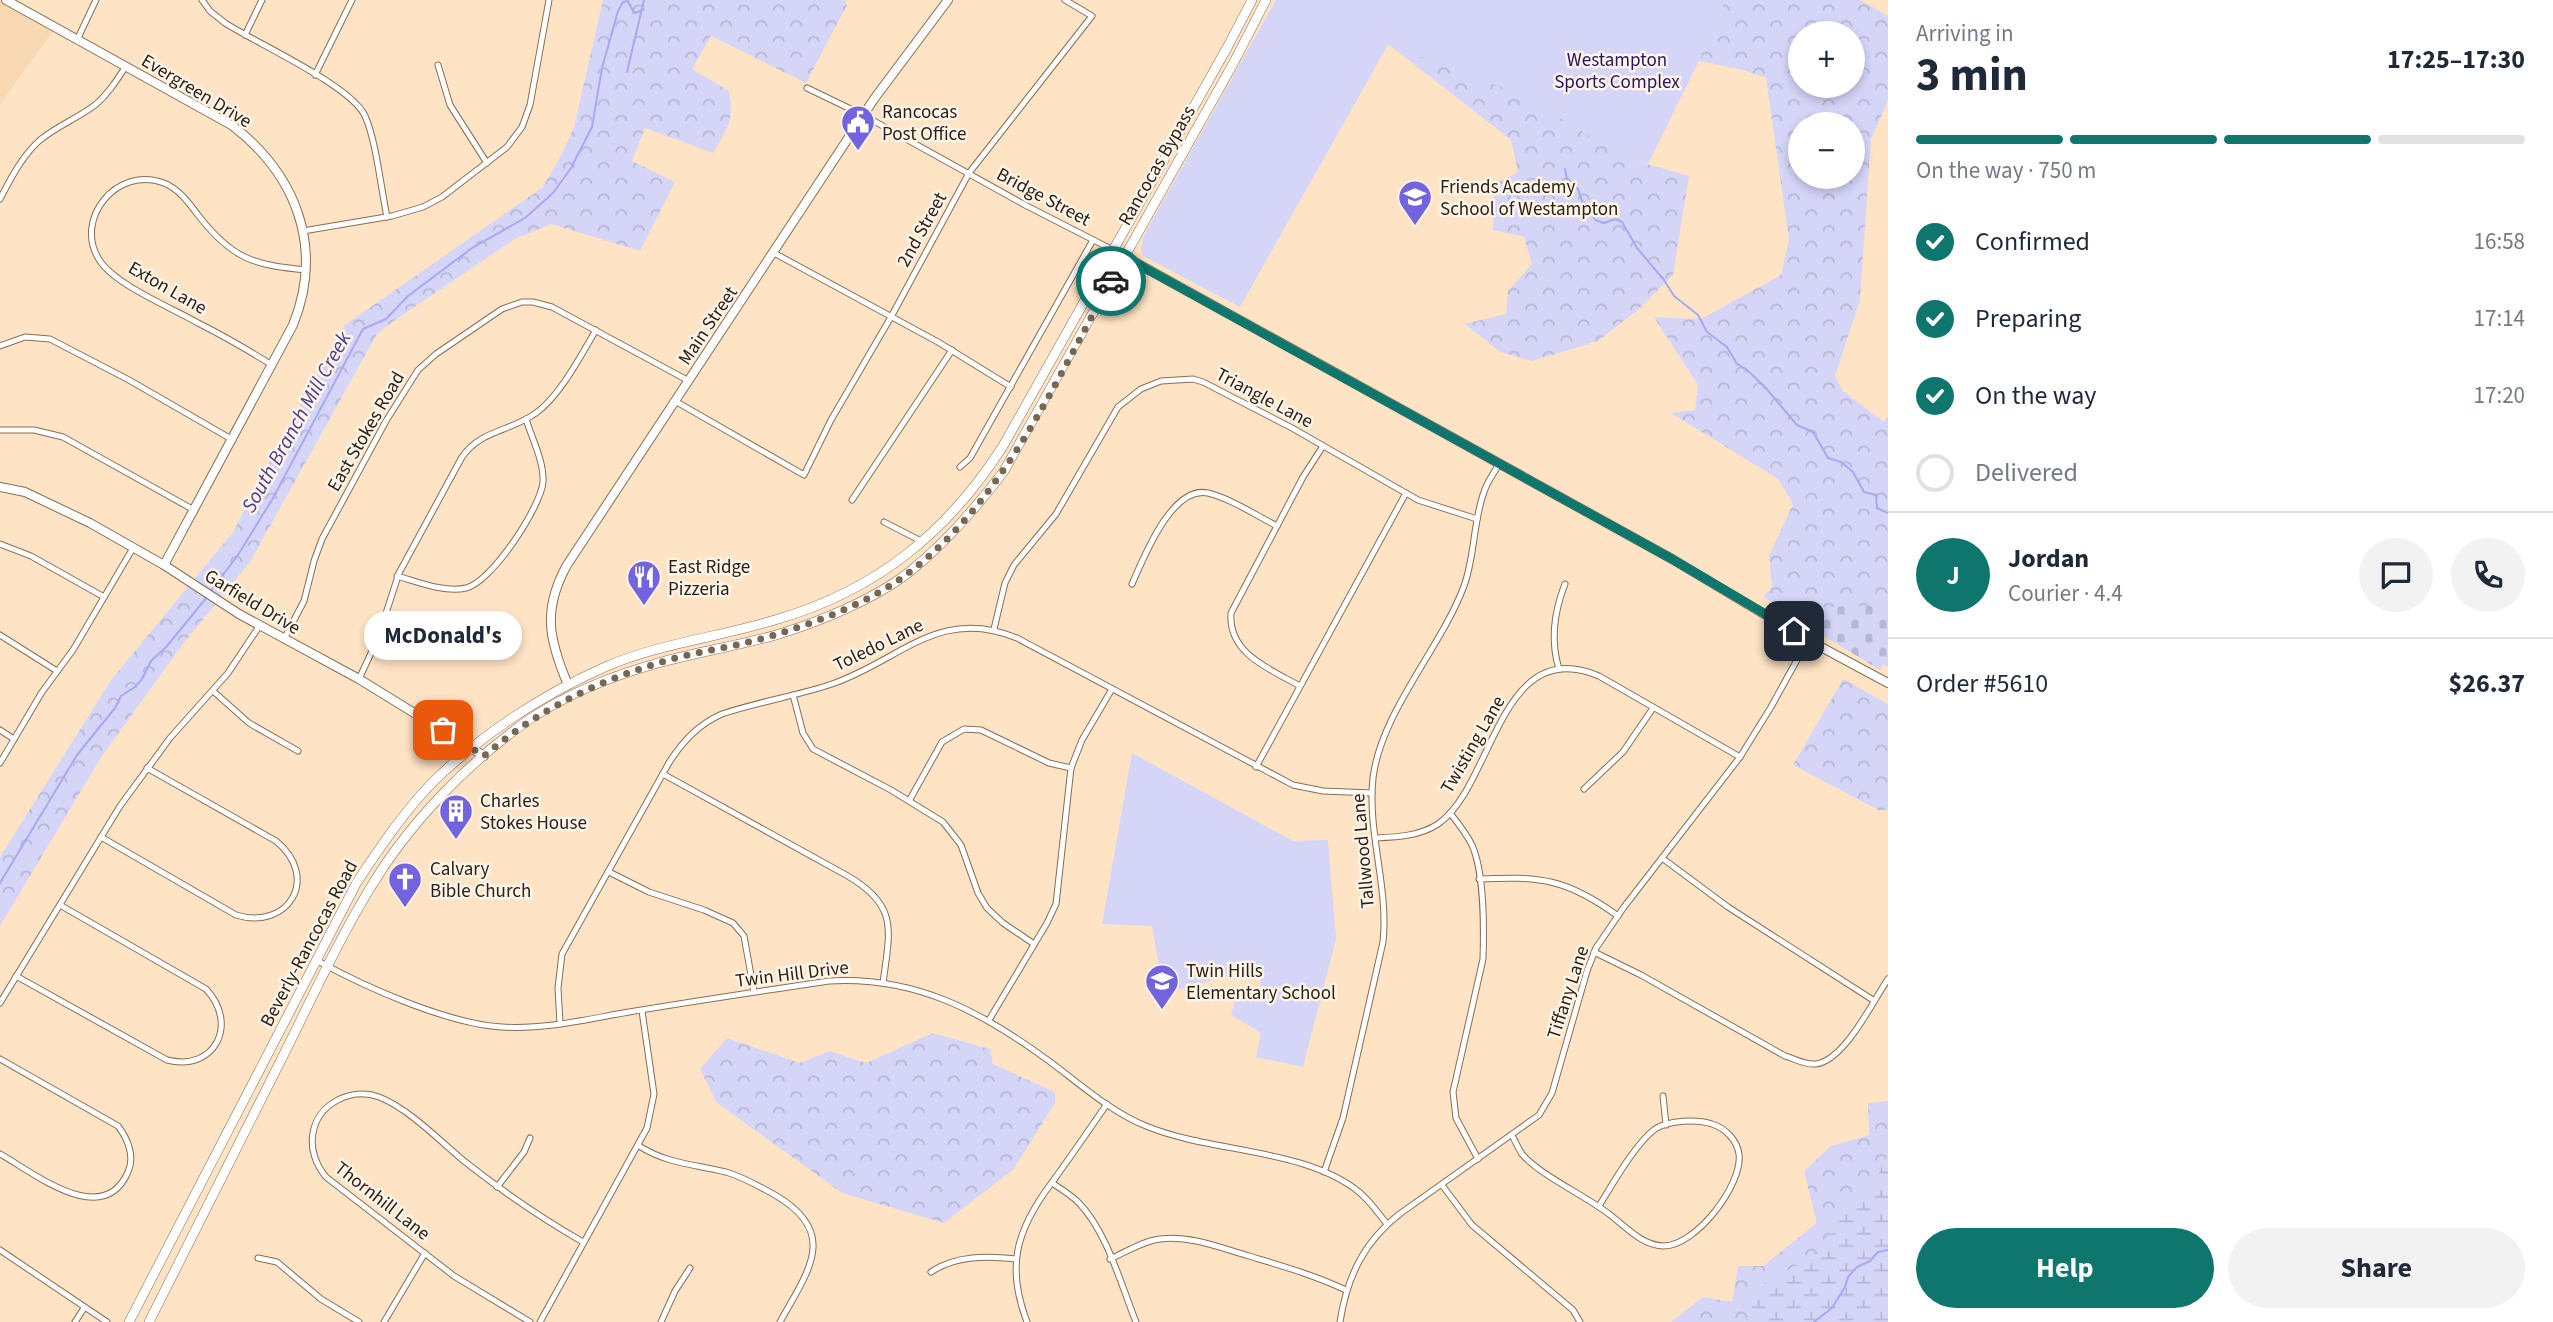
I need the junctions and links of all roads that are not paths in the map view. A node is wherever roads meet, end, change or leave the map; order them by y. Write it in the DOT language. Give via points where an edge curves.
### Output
graph roads {
  1 [pos="6,0"];
  2 [pos="96,0"];
  3 [pos="202,0"];
  4 [pos="262,0"];
  5 [pos="352,0"];
  6 [pos="549,0"];
  7 [pos="948,0"];
  8 [pos="1065,0"];
  9 [pos="1252,0"];
  10 [pos="1266,0"];
  11 [pos="245,35"];
  12 [pos="77,40"];
  13 [pos="438,65"];
  14 [pos="125,66"];
  15 [pos="315,75"];
  16 [pos="807,88"];
  17 [pos="863,115"];
  18 [pos="488,163"];
  19 [pos="969,173"];
  20 [pos="0,199"];
  21 [pos="387,217"];
  22 [pos="303,231"];
  23 [pos="1093,240"];
  24 [pos="1114,250"];
  25 [pos="774,253"];
  26 [pos="1125,257"];
  27 [pos="307,270"];
  28 [pos="891,317"];
  29 [pos="596,330"];
  30 [pos="0,346"];
  31 [pos="952,350"];
  32 [pos="272,365"];
  33 [pos="689,381"];
  34 [pos="1011,387"];
  35 [pos="675,401"];
  36 [pos="526,419"];
  37 [pos="0,429"];
  38 [pos="233,440"];
  39 [pos="1323,446"];
  40 [pos="1499,464"];
  41 [pos="960,467"];
  42 [pos="0,487"];
  43 [pos="1406,493"];
  44 [pos="852,500"];
  45 [pos="194,510"];
  46 [pos="1476,519"];
  47 [pos="884,523"];
  48 [pos="1277,526"];
  49 [pos="923,542"];
  50 [pos="0,544"];
  51 [pos="134,548"];
  52 [pos="164,565"];
  53 [pos="397,576"];
  54 [pos="1132,584"];
  55 [pos="1565,584"];
  56 [pos="854,590"];
  57 [pos="104,597"];
  58 [pos="863,600"];
  59 [pos="260,625"];
  60 [pos="994,629"];
  61 [pos="0,635"];
  62 [pos="284,639"];
  63 [pos="1808,640"];
  64 [pos="656,649"];
  65 [pos="656,663"];
  66 [pos="1559,669"];
  67 [pos="57,671"];
  68 [pos="359,680"];
  69 [pos="1888,683"];
  70 [pos="568,685"];
  71 [pos="1300,686"];
  72 [pos="1112,689"];
  73 [pos="213,691"];
  74 [pos="793,695"];
  75 [pos="1653,708"];
  76 [pos="0,730"];
  77 [pos="14,739"];
  78 [pos="472,748"];
  79 [pos="298,751"];
  80 [pos="484,756"];
  81 [pos="1740,757"];
  82 [pos="0,763"];
  83 [pos="1256,766"];
  84 [pos="147,768"];
  85 [pos="1071,768"];
  86 [pos="663,774"];
  87 [pos="1584,789"];
  88 [pos="1372,793"];
  89 [pos="909,801"];
  90 [pos="1450,813"];
  91 [pos="101,837"];
  92 [pos="1376,838"];
  93 [pos="1662,858"];
  94 [pos="610,872"];
  95 [pos="1479,880"];
  96 [pos="60,905"];
  97 [pos="1618,916"];
  98 [pos="1034,944"];
  99 [pos="1594,952"];
  100 [pos="318,961"];
  101 [pos="328,967"];
  102 [pos="16,976"];
  103 [pos="1888,979"];
  104 [pos="883,983"];
  105 [pos="754,992"];
  106 [pos="1873,1000"];
  107 [pos="0,1003"];
  108 [pos="642,1011"];
  109 [pos="989,1020"];
  110 [pos="560,1023"];
  111 [pos="0,1059"];
  112 [pos="1662,1096"];
  113 [pos="1107,1104"];
  114 [pos="1666,1125"];
  115 [pos="1512,1135"];
  116 [pos="530,1138"];
  117 [pos="639,1146"];
  118 [pos="0,1154"];
  119 [pos="1478,1159"];
  120 [pos="1324,1172"];
  121 [pos="1052,1183"];
  122 [pos="1442,1185"];
  123 [pos="497,1187"];
  124 [pos="1599,1206"];
  125 [pos="1387,1224"];
  126 [pos="583,1242"];
  127 [pos="0,1250"];
  128 [pos="425,1253"];
  129 [pos="258,1258"];
  130 [pos="1016,1259"];
  131 [pos="1110,1259"];
  132 [pos="690,1268"];
  133 [pos="931,1272"];
  134 [pos="1346,1290"];
  135 [pos="84,1308"];
  136 [pos="75,1322"];
  137 [pos="107,1322"];
  138 [pos="129,1322"];
  139 [pos="149,1322"];
  140 [pos="359,1322"];
  141 [pos="384,1322"];
  142 [pos="530,1322"];
  143 [pos="540,1322"];
  144 [pos="661,1322"];
  145 [pos="780,1322"];
  146 [pos="1027,1322"];
  147 [pos="1136,1322"];
  148 [pos="1340,1322"];
  149 [pos="1580,1322"];
  1 -- 12 [label="street, Evergreen Drive"];
  2 -- 12 [label="street"];
  3 -- 11 [label="street" via="218,18"];
  4 -- 11 [label="street"];
  5 -- 15 [label="street"];
  6 -- 18 [label="street" via="530,106 516,138"];
  7 -- 17 [label="street, Main Street"];
  8 -- 19 [label="street, 2nd Street" via="1092,16"];
  9 -- 24 [label="main road, Rancocas Bypass"];
  10 -- 26 [label="main road, Rancocas Bypass"];
  11 -- 15 [label="street"];
  12 -- 14 [label="street, Evergreen Drive"];
  13 -- 18 [label="street" via="450,105"];
  14 -- 20 [label="street" via="96,104 32,148"];
  14 -- 22 [label="street, Evergreen Drive" via="215,115 255,144 284,181"];
  15 -- 21 [label="street" via="343,91 365,115"];
  16 -- 17 [label="street, Bridge Street"];
  17 -- 19 [label="street, Bridge Street"];
  17 -- 25 [label="street, Main Street"];
  18 -- 21 [label="street" via="433,202"];
  19 -- 23 [label="street, Bridge Street"];
  19 -- 28 [label="street, 2nd Street"];
  21 -- 22 [label="street"];
  22 -- 27 [label="street, Evergreen Drive"];
  23 -- 24 [label="street, Bridge Street"];
  23 -- 34 [label="street"];
  24 -- 26 [label="street, Bridge Street"];
  24 -- 49 [label="main road, Rancocas Bypass" via="980,482"];
  25 -- 28 [label="street"];
  25 -- 33 [label="street, Main Street"];
  26 -- 40 [label="street, Bridge Street"];
  26 -- 58 [label="main road, Rancocas Bypass" via="1004,471 974,510 906,575"];
  27 -- 32 [label="street, Evergreen Drive" via="298,312"];
  27 -- 32 [label="street, Exton Lane" via="273,267 236,254 181,194 162,182 128,183 104,197 96,212 94,246 106,268"];
  28 -- 31 [label="street"];
  28 -- 35 [label="street, 2nd Street" via="804,475"];
  29 -- 33 [label="street, East Stokes Road"];
  29 -- 36 [label="street" via="552,397"];
  29 -- 62 [label="street, East Stokes Road" via="552,307 522,302 502,309 426,361 398,400 333,518 318,550 304,601"];
  30 -- 38 [label="street" via="25,337 50,339"];
  31 -- 34 [label="street"];
  31 -- 44 [label="street"];
  32 -- 38 [label="street, Evergreen Drive"];
  33 -- 35 [label="street, Main Street"];
  34 -- 41 [label="street" via="970,458"];
  35 -- 70 [label="street, Main Street" via="556,584 551,638"];
  36 -- 53 [label="street" via="468,448"];
  36 -- 53 [label="street" via="542,469 542,487 530,514 491,570 476,585 456,590"];
  37 -- 45 [label="street" via="63,437"];
  38 -- 45 [label="street, Evergreen Drive"];
  39 -- 43 [label="street, Triangle Lane"];
  39 -- 48 [label="street"];
  39 -- 60 [label="street, Triangle Lane" via="1203,382 1171,379 1141,388 1111,415 1062,504 1014,565"];
  40 -- 46 [label="street, Tallwood Lane"];
  40 -- 63 [label="street, Bridge Street"];
  42 -- 51 [label="street, Garfield Drive" via="45,501"];
  43 -- 46 [label="street, Triangle Lane"];
  43 -- 71 [label="street"];
  45 -- 52 [label="street, Evergreen Drive"];
  46 -- 88 [label="street, Tallwood Lane" via="1464,585 1389,727 1376,763"];
  47 -- 49 [label="street"];
  48 -- 54 [label="street" via="1216,496 1191,494 1167,517"];
  48 -- 71 [label="street" via="1237,598 1230,622 1243,650"];
  49 -- 56 [label="main road, Rancocas Bypass"];
  50 -- 57 [label="street"];
  51 -- 52 [label="street, Garfield Drive"];
  51 -- 57 [label="street"];
  52 -- 59 [label="street, Garfield Drive"];
  53 -- 68 [label="street"];
  55 -- 66 [label="street" via="1554,631"];
  56 -- 64 [label="main road, Beverly-Rancocas Road" via="779,619"];
  57 -- 67 [label="street"];
  58 -- 65 [label="main road, Beverly-Rancocas Road" via="776,635"];
  59 -- 62 [label="street, Garfield Drive"];
  59 -- 73 [label="street"];
  60 -- 72 [label="street, Toledo Lane"];
  60 -- 74 [label="street, Toledo Lane" via="955,627 918,640 834,683"];
  61 -- 67 [label="street"];
  62 -- 68 [label="street, Garfield Drive"];
  63 -- 69 [label="street, Bridge Street"];
  63 -- 81 [label="street, Tiffany Lane"];
  64 -- 65 [label="main road"];
  64 -- 70 [label="main road, Beverly-Rancocas Road"];
  65 -- 80 [label="main road, Beverly-Rancocas Road" via="531,719"];
  66 -- 75 [label="street" via="1581,669 1600,676"];
  66 -- 90 [label="street, Twisting Lane" via="1521,690"];
  67 -- 77 [label="street"];
  68 -- 78 [label="street, Garfield Drive"];
  70 -- 78 [label="main road, Beverly-Rancocas Road" via="536,701"];
  71 -- 83 [label="street"];
  72 -- 83 [label="street, Toledo Lane"];
  72 -- 85 [label="street"];
  73 -- 79 [label="street" via="249,723"];
  73 -- 84 [label="street"];
  74 -- 86 [label="street, Toledo Lane" via="711,719 684,742"];
  74 -- 89 [label="street" via="803,733 813,749"];
  75 -- 81 [label="street"];
  75 -- 87 [label="street" via="1623,752"];
  76 -- 77 [label="street"];
  77 -- 82 [label="street"];
  78 -- 80 [label="street, Garfield Drive"];
  78 -- 100 [label="main road, Beverly-Rancocas Road" via="437,778 388,836 357,882"];
  80 -- 101 [label="main road, Beverly-Rancocas Road" via="453,784 391,857"];
  81 -- 93 [label="street, Tiffany Lane"];
  83 -- 88 [label="street, Toledo Lane" via="1303,788"];
  84 -- 91 [label="street"];
  84 -- 91 [label="street" via="288,852 298,881 288,902 269,916 236,915"];
  85 -- 89 [label="street" via="1033,756 981,730 964,729 942,742"];
  85 -- 98 [label="street" via="1056,904"];
  86 -- 94 [label="street, Toledo Lane"];
  86 -- 104 [label="street" via="870,892 883,907 889,928"];
  88 -- 92 [label="street, Tallwood Lane"];
  89 -- 98 [label="street" via="935,815 956,836 987,908"];
  90 -- 92 [label="street, Twisting Lane" via="1423,831"];
  90 -- 95 [label="street" via="1472,846"];
  91 -- 96 [label="street"];
  92 -- 120 [label="street, Tallwood Lane" via="1383,942 1343,1118"];
  93 -- 97 [label="street, Tiffany Lane"];
  93 -- 106 [label="street" via="1728,907"];
  94 -- 105 [label="street" via="649,892 733,923 744,936"];
  94 -- 110 [label="street, Toledo Lane" via="562,954"];
  95 -- 97 [label="street" via="1527,877 1554,881 1593,898"];
  95 -- 119 [label="street" via="1483,959 1452,1092 1456,1118"];
  96 -- 102 [label="street"];
  96 -- 102 [label="street" via="206,989 221,1010 216,1044 199,1059 167,1060"];
  97 -- 99 [label="street, Tiffany Lane"];
  98 -- 109 [label="street"];
  99 -- 106 [label="street" via="1800,1063 1832,1058"];
  99 -- 115 [label="street, Tiffany Lane" via="1552,1093 1539,1115"];
  100 -- 101 [label="street, Twin Hill Drive"];
  100 -- 138 [label="main road, Beverly-Rancocas Road"];
  101 -- 110 [label="street, Twin Hill Drive" via="465,1021 503,1027"];
  101 -- 139 [label="main road, Beverly-Rancocas Road"];
  102 -- 107 [label="street"];
  103 -- 106 [label="street"];
  104 -- 105 [label="street, Twin Hill Drive" via="829,981"];
  104 -- 109 [label="street, Twin Hill Drive" via="936,995"];
  105 -- 108 [label="street, Twin Hill Drive"];
  108 -- 110 [label="street, Twin Hill Drive"];
  108 -- 117 [label="street" via="654,1094"];
  109 -- 113 [label="street, Twin Hill Drive"];
  111 -- 118 [label="street" via="118,1126 130,1149 130,1167 115,1189 90,1198 65,1192"];
  112 -- 114 [label="street"];
  113 -- 120 [label="street, Twin Hill Drive" via="1160,1131"];
  113 -- 121 [label="street"];
  114 -- 124 [label="street" via="1634,1152"];
  114 -- 124 [label="street" via="1706,1122 1721,1128 1735,1144 1737,1174 1712,1214 1685,1239 1663,1246 1643,1241"];
  115 -- 119 [label="street, Tiffany Lane"];
  115 -- 124 [label="street" via="1530,1161"];
  116 -- 123 [label="street"];
  117 -- 126 [label="street"];
  117 -- 145 [label="street" via="665,1160 730,1173 804,1216 814,1242 811,1261"];
  119 -- 122 [label="street, Tiffany Lane"];
  120 -- 125 [label="street, Twin Hill Drive" via="1359,1192"];
  121 -- 130 [label="street" via="1022,1231"];
  121 -- 131 [label="street" via="1084,1208"];
  122 -- 125 [label="street, Tiffany Lane"];
  122 -- 149 [label="street" via="1472,1225 1573,1310"];
  123 -- 126 [label="street, Thornhill Lane"];
  123 -- 128 [label="street, Thornhill Lane" via="382,1098 355,1094 330,1104 312,1134 320,1170"];
  125 -- 134 [label="street, Tiffany Lane" via="1360,1256"];
  126 -- 143 [label="street"];
  127 -- 135 [label="street"];
  128 -- 141 [label="street"];
  128 -- 142 [label="street, Thornhill Lane" via="470,1287"];
  129 -- 140 [label="street" via="277,1262 321,1299"];
  130 -- 133 [label="street" via="985,1256"];
  130 -- 146 [label="street" via="1017,1294"];
  131 -- 134 [label="street" via="1149,1241 1181,1239 1298,1270"];
  131 -- 147 [label="street"];
  132 -- 144 [label="street"];
  134 -- 148 [label="street, Tiffany Lane"];
  135 -- 136 [label="street"];
  135 -- 137 [label="street"];
}
